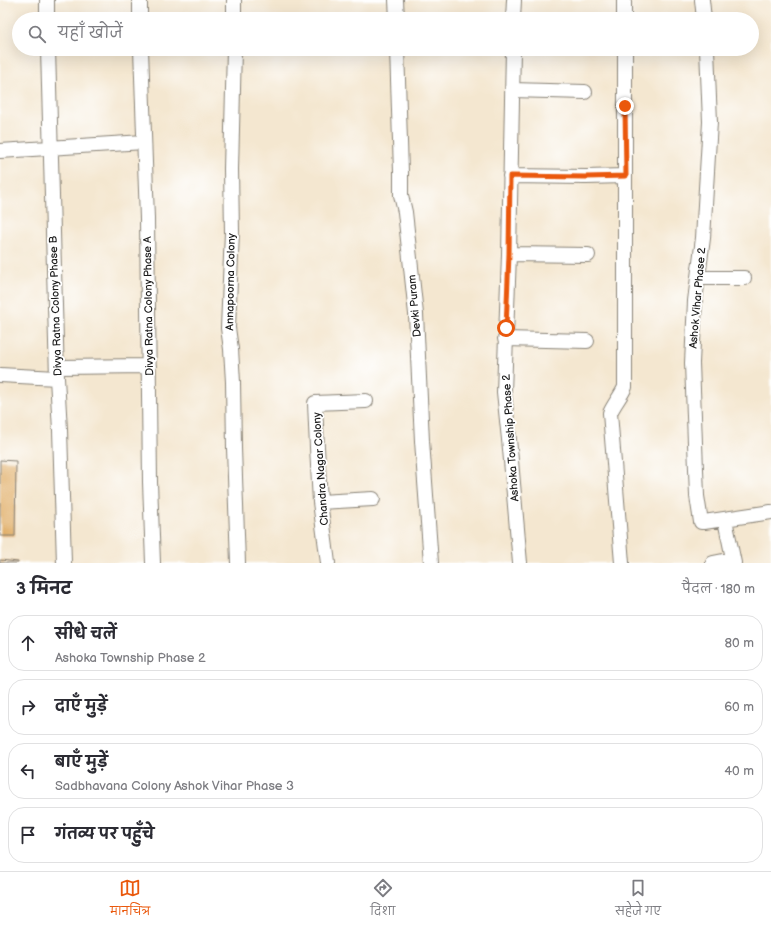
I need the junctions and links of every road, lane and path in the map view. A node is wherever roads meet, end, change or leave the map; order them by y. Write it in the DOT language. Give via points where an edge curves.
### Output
graph roads {
  1 [pos="47,0"];
  2 [pos="140,0"];
  3 [pos="234,0"];
  4 [pos="396,0"];
  5 [pos="514,0"];
  6 [pos="624,0"];
  7 [pos="702,0"];
  8 [pos="47,12"];
  9 [pos="140,12"];
  10 [pos="234,12"];
  11 [pos="397,12"];
  12 [pos="513,12"];
  13 [pos="624,12"];
  14 [pos="703,12"];
  15 [pos="48,56"];
  16 [pos="141,56"];
  17 [pos="234,56"];
  18 [pos="398,56"];
  19 [pos="513,56"];
  20 [pos="625,56"];
  21 [pos="707,56"];
  22 [pos="512,90"];
  23 [pos="585,92"];
  24 [pos="144,142"];
  25 [pos="50,148"];
  26 [pos="0,152"];
  27 [pos="510,176"];
  28 [pos="626,176"];
  29 [pos="509,254"];
  30 [pos="588,255"];
  31 [pos="698,278"];
  32 [pos="744,278"];
  33 [pos="505,339"];
  34 [pos="587,341"];
  35 [pos="149,366"];
  36 [pos="57,373"];
  37 [pos="0,375"];
  38 [pos="366,401"];
  39 [pos="373,499"];
  40 [pos="320,502"];
  41 [pos="771,512"];
  42 [pos="725,520"];
  43 [pos="734,561"];
  44 [pos="64,563"];
  45 [pos="153,563"];
  46 [pos="238,563"];
  47 [pos="328,563"];
  48 [pos="431,563"];
  49 [pos="520,563"];
  50 [pos="622,563"];
  51 [pos="713,563"];
  1 -- 8 [label="street"];
  2 -- 9 [label="street"];
  3 -- 10 [label="street"];
  4 -- 11 [label="street"];
  5 -- 12 [label="street"];
  6 -- 13 [label="street"];
  7 -- 14 [label="street"];
  15 -- 25 [label="street, Divya Ratna Colony Phase B"];
  16 -- 24 [label="street, Divya Ratna Colony Phase A"];
  17 -- 46 [label="street, Annapoorna Colony" via="228,328 233,382"];
  18 -- 48 [label="street, Devki Puram" via="401,195 416,314"];
  19 -- 22 [label="street, Ashoka Township Phase 2"];
  20 -- 28 [label="street"];
  21 -- 31 [label="street, Ashok Vihar Phase 2" via="710,122"];
  22 -- 23 [label="street"];
  22 -- 27 [label="street, Ashoka Township Phase 2"];
  24 -- 25 [label="street"];
  24 -- 35 [label="street, Divya Ratna Colony Phase A"];
  25 -- 26 [label="street"];
  25 -- 36 [label="street, Divya Ratna Colony Phase B"];
  27 -- 28 [label="street"];
  27 -- 29 [label="street, Ashoka Township Phase 2"];
  28 -- 50 [label="street" via="625,387 610,413"];
  29 -- 30 [label="street"];
  29 -- 33 [label="street, Ashoka Township Phase 2"];
  31 -- 32 [label="street"];
  31 -- 42 [label="street, Ashok Vihar Phase 2" via="692,363 697,496 701,522"];
  33 -- 34 [label="street"];
  33 -- 49 [label="street, Ashoka Township Phase 2" via="504,392"];
  35 -- 36 [label="street"];
  35 -- 45 [label="street, Divya Ratna Colony Phase A"];
  36 -- 37 [label="street"];
  36 -- 44 [label="street, Divya Ratna Colony Phase B"];
  38 -- 40 [label="street, Chandra Nagar Colony" via="315,402"];
  39 -- 40 [label="street"];
  40 -- 47 [label="street, Chandra Nagar Colony"];
  41 -- 42 [label="street"];
  42 -- 43 [label="street"];
  43 -- 51 [label="street"];
}
